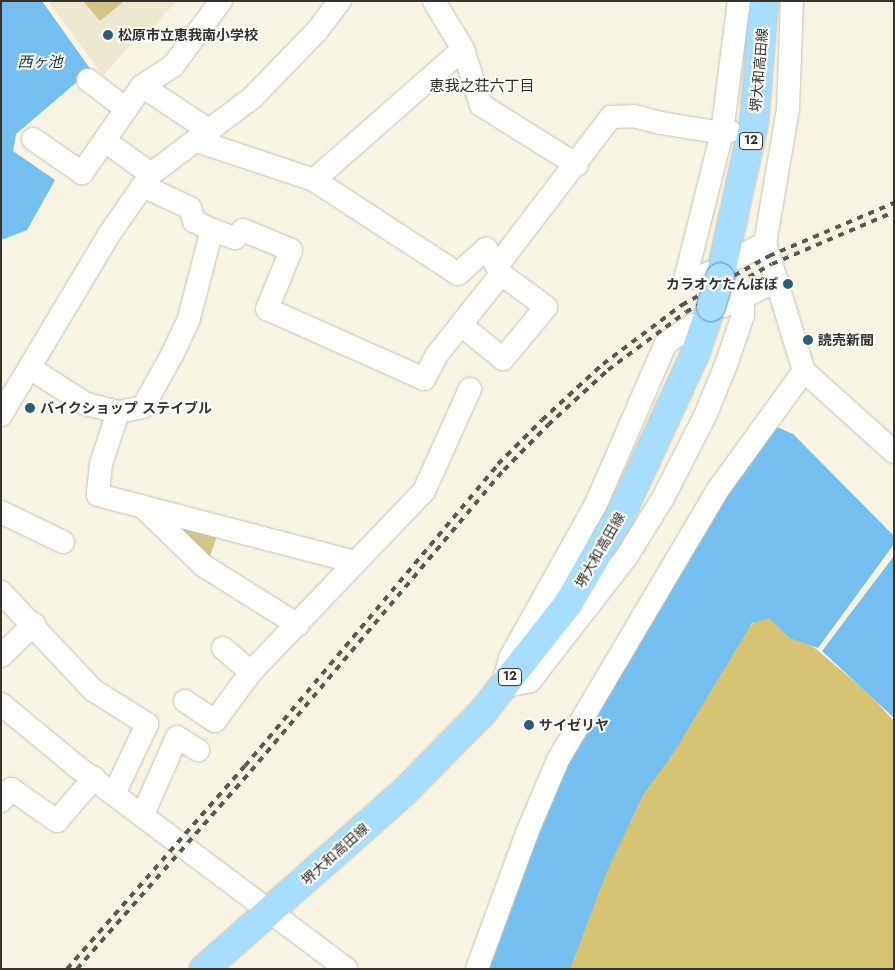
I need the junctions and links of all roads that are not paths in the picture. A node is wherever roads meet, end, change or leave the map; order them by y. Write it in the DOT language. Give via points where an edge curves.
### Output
graph roads {
  1 [pos="221,1"];
  2 [pos="340,1"];
  3 [pos="434,1"];
  4 [pos="739,1"];
  5 [pos="764,1"];
  6 [pos="792,1"];
  7 [pos="463,49"];
  8 [pos="88,80"];
  9 [pos="142,86"];
  10 [pos="126,109"];
  11 [pos="726,132"];
  12 [pos="204,136"];
  13 [pos="33,139"];
  14 [pos="105,141"];
  15 [pos="577,165"];
  16 [pos="147,180"];
  17 [pos="314,180"];
  18 [pos="212,230"];
  19 [pos="765,243"];
  20 [pos="723,269"];
  21 [pos="499,270"];
  22 [pos="777,281"];
  23 [pos="718,308"];
  24 [pos="461,325"];
  25 [pos="30,368"];
  26 [pos="804,370"];
  27 [pos="470,389"];
  28 [pos="118,412"];
  29 [pos="1,415"];
  30 [pos="894,452"];
  31 [pos="142,506"];
  32 [pos="1,512"];
  33 [pos="63,542"];
  34 [pos="355,562"];
  35 [pos="1,592"];
  36 [pos="34,624"];
  37 [pos="298,625"];
  38 [pos="224,648"];
  39 [pos="1,656"];
  40 [pos="252,672"];
  41 [pos="185,701"];
  42 [pos="1,704"];
  43 [pos="198,750"];
  44 [pos="94,778"];
  45 [pos="115,792"];
  46 [pos="1,801"];
  47 [pos="143,814"];
  48 [pos="270,913"];
  49 [pos="204,969"];
  50 [pos="346,969"];
  51 [pos="477,969"];
  1 -- 9 [label="street" via="173,66"];
  2 -- 12 [label="street" via="272,79"];
  3 -- 7 [label="street"];
  4 -- 11 [label="street"];
  5 -- 20 [label="main road, 堺大和高田線 / 12" via="754,123"];
  6 -- 19 [label="street" via="788,110 779,137"];
  7 -- 15 [label="street" via="481,105"];
  7 -- 17 [label="street"];
  8 -- 10 [label="street"];
  9 -- 10 [label="street"];
  9 -- 12 [label="street"];
  10 -- 14 [label="street"];
  11 -- 15 [label="street" via="634,116 611,117"];
  11 -- 20 [label="street" via="686,276 697,278"];
  12 -- 16 [label="street"];
  12 -- 17 [label="street"];
  13 -- 14 [label="street" via="82,173"];
  14 -- 16 [label="street"];
  15 -- 21 [label="street"];
  16 -- 18 [label="street" via="190,208 194,221"];
  16 -- 25 [label="street" via="110,233"];
  17 -- 21 [label="street" via="458,274 486,249"];
  18 -- 24 [label="street" via="235,238 243,230 291,250 267,309 424,379 436,356"];
  18 -- 28 [label="street" via="189,318 173,353 143,407"];
  19 -- 20 [label="street"];
  19 -- 22 [label="street"];
  20 -- 23 [label="main road, 堺大和高田線 / 12, bridge"];
  21 -- 24 [label="street"];
  21 -- 24 [label="street" via="546,307 503,359"];
  22 -- 23 [label="street"];
  22 -- 26 [label="street"];
  23 -- 48 [label="main road, 堺大和高田線 / 12" via="622,512 568,604 482,713 405,791"];
  25 -- 28 [label="street" via="86,404"];
  25 -- 29 [label="street"];
  26 -- 30 [label="street"];
  26 -- 51 [label="street" via="717,491 558,760"];
  27 -- 34 [label="street" via="424,491"];
  28 -- 31 [label="street" via="101,464 98,495"];
  31 -- 34 [label="street"];
  31 -- 37 [label="street" via="204,566"];
  32 -- 33 [label="street"];
  34 -- 37 [label="street"];
  35 -- 36 [label="street"];
  36 -- 39 [label="street"];
  36 -- 45 [label="street" via="93,690 147,724"];
  37 -- 40 [label="street"];
  38 -- 40 [label="street"];
  40 -- 41 [label="street" via="214,721"];
  42 -- 44 [label="street"];
  43 -- 47 [label="street" via="177,737"];
  44 -- 45 [label="street"];
  44 -- 46 [label="street" via="57,821 11,789"];
  45 -- 47 [label="street"];
  47 -- 48 [label="street"];
  48 -- 49 [label="main road, 堺大和高田線 / 12"];
  48 -- 50 [label="street" via="284,919"];
}
